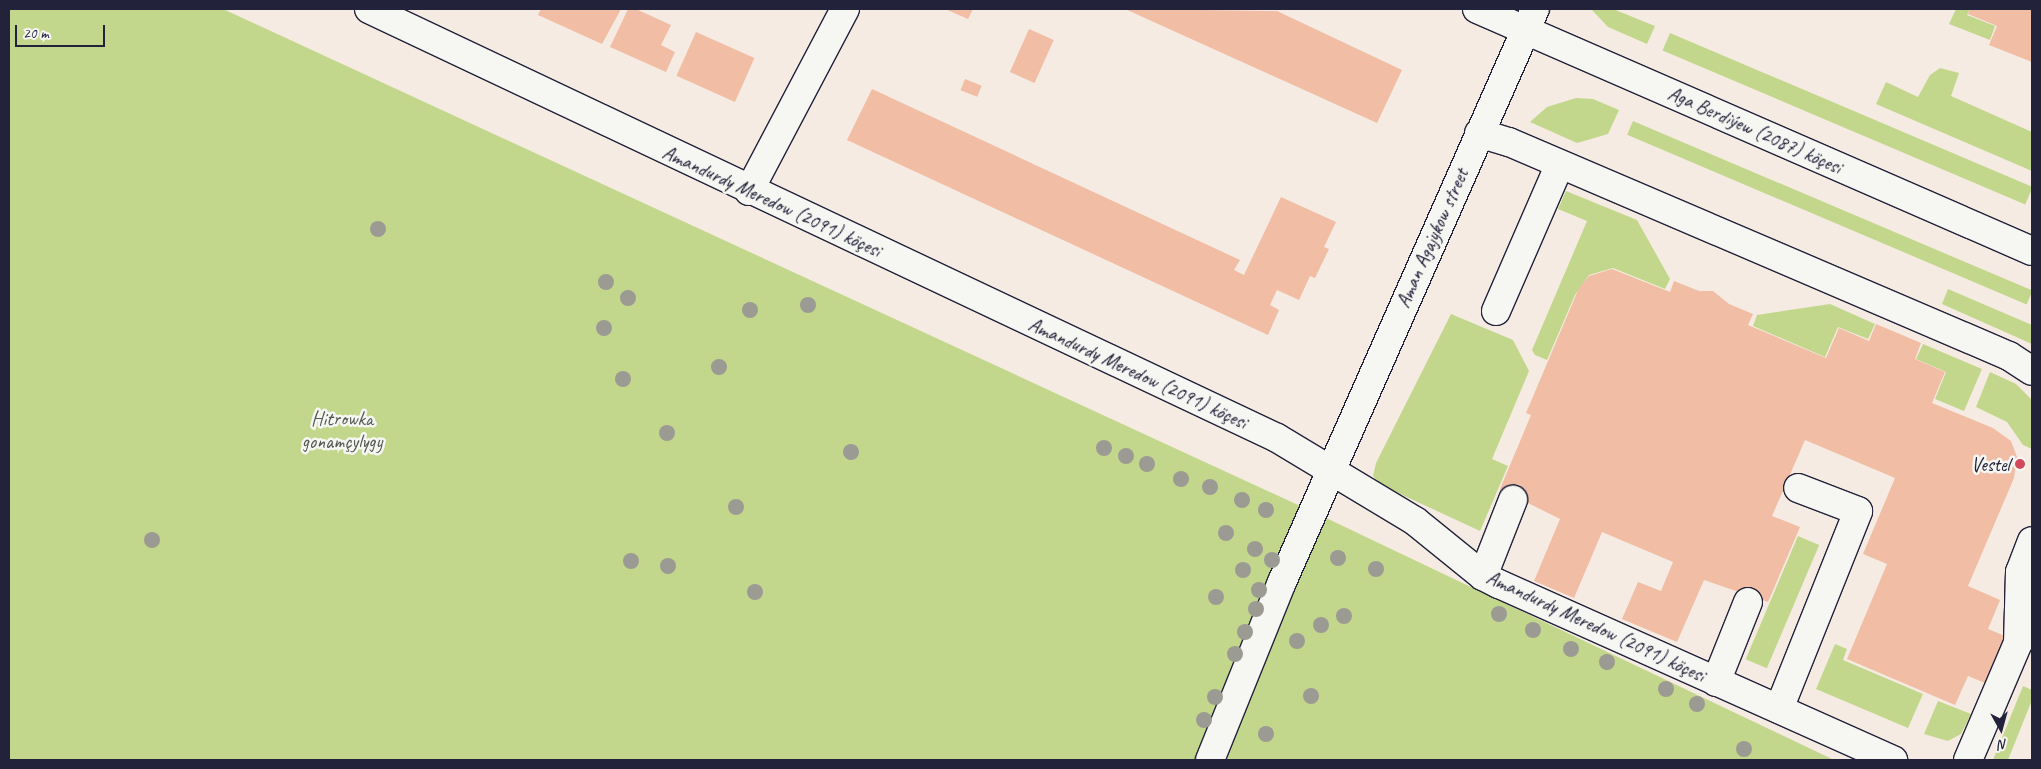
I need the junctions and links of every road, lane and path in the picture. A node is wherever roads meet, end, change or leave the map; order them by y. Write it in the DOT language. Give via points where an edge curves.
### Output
graph roads {
  1 [pos="369,9"];
  2 [pos="845,9"];
  3 [pos="1477,9"];
  4 [pos="1530,19"];
  5 [pos="1479,132"];
  6 [pos="1560,164"];
  7 [pos="749,191"];
  8 [pos="2029,248"];
  9 [pos="1496,311"];
  10 [pos="2032,371"];
  11 [pos="1331,469"];
  12 [pos="1798,488"];
  13 [pos="1513,500"];
  14 [pos="2032,541"];
  15 [pos="1483,576"];
  16 [pos="1748,602"];
  17 [pos="1716,682"];
  18 [pos="1779,710"];
  19 [pos="1210,760"];
  20 [pos="1893,760"];
  21 [pos="1968,760"];
  1 -- 7 [label="street, Amandurdy Meredow (2091) köçesi"];
  2 -- 7 [label="street"];
  3 -- 4 [label="street, Aga Berdiýew (2087) köçesi"];
  4 -- 5 [label="street, Aman Agajykow street"];
  4 -- 8 [label="street, Aga Berdiýew (2087) köçesi"];
  5 -- 6 [label="street"];
  5 -- 11 [label="street, Aman Agajykow street"];
  6 -- 9 [label="street"];
  6 -- 10 [label="street" via="2010,356"];
  7 -- 11 [label="street, Amandurdy Meredow (2091) köçesi" via="1277,438"];
  11 -- 15 [label="street, Amandurdy Meredow (2091) köçesi" via="1415,521"];
  11 -- 19 [label="street, Aman Agajykow street"];
  12 -- 18 [label="street" via="1858,511"];
  13 -- 15 [label="street"];
  14 -- 21 [label="street" via="2020,572 2018,643"];
  15 -- 17 [label="street, Amandurdy Meredow (2091) köçesi"];
  16 -- 17 [label="street"];
  17 -- 18 [label="street, Amandurdy Meredow (2091) köçesi"];
  18 -- 20 [label="street, Amandurdy Meredow (2091) köçesi"];
}
